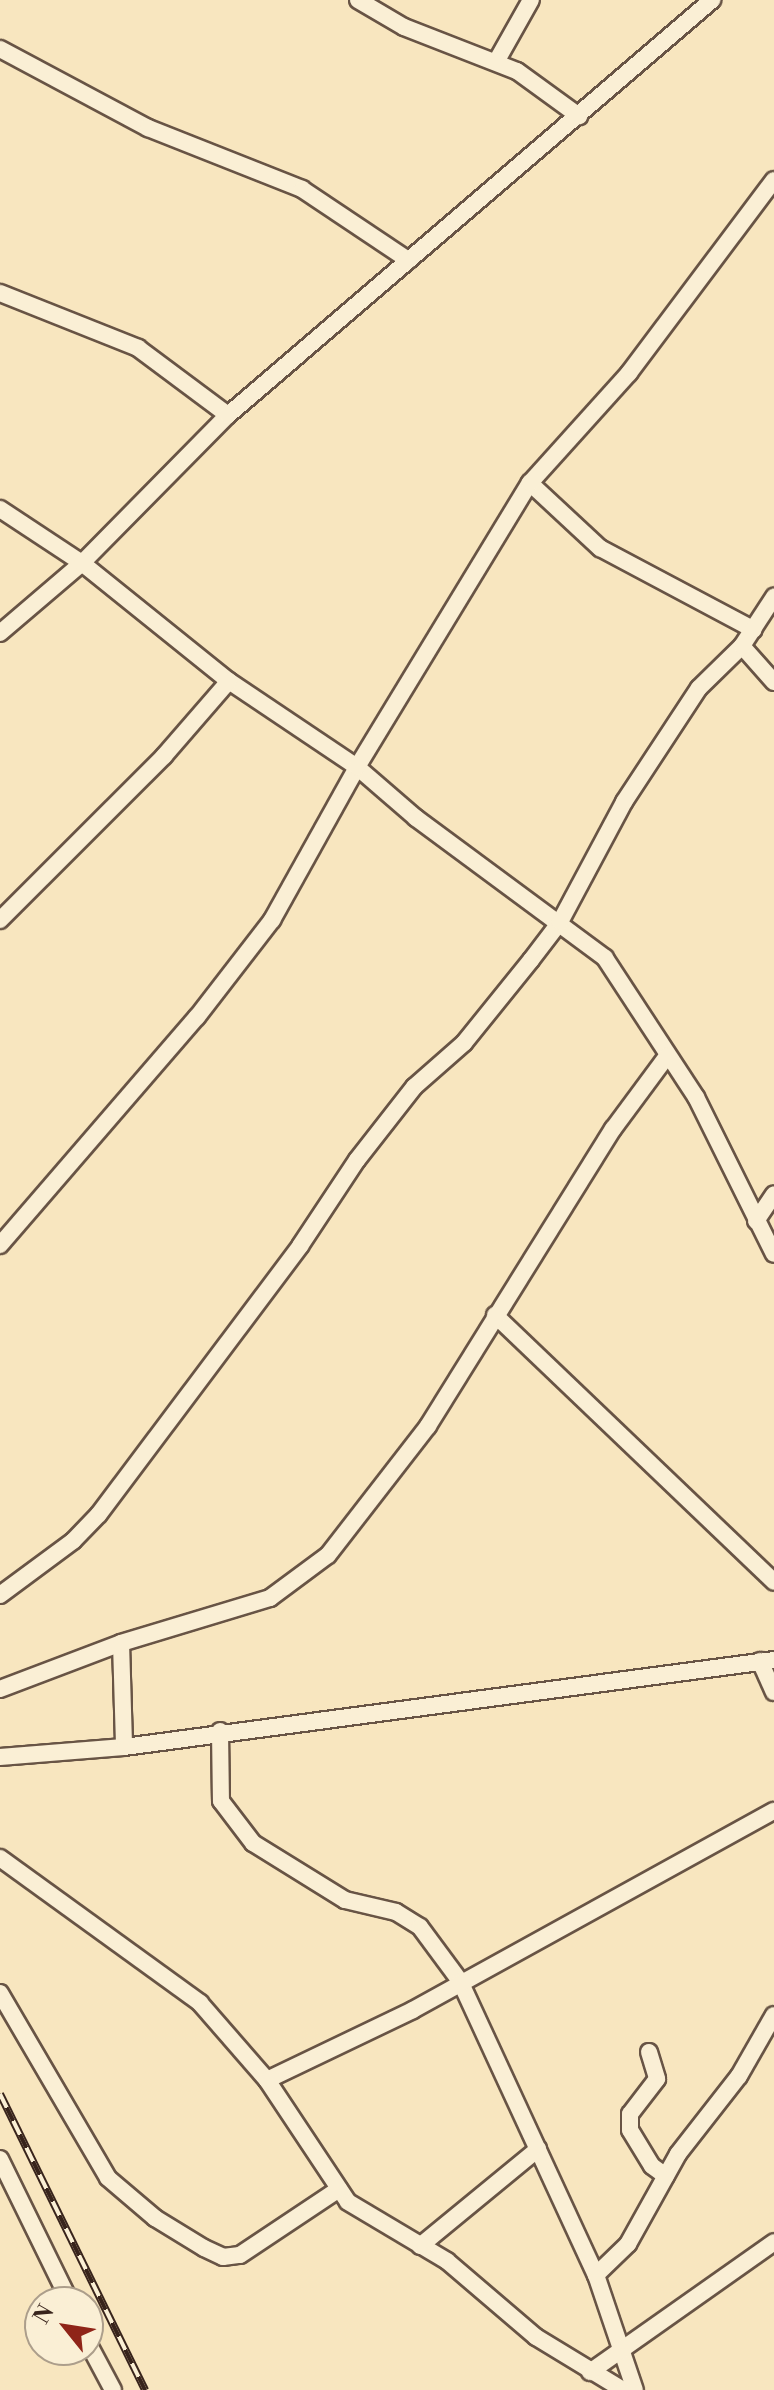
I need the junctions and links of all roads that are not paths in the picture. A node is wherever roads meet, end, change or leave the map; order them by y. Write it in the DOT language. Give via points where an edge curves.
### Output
graph roads {
  1 [pos="358,0"];
  2 [pos="531,0"];
  3 [pos="712,0"];
  4 [pos="0,49"];
  5 [pos="496,62"];
  6 [pos="579,116"];
  7 [pos="774,180"];
  8 [pos="408,260"];
  9 [pos="0,293"];
  10 [pos="228,415"];
  11 [pos="530,483"];
  12 [pos="0,509"];
  13 [pos="82,563"];
  14 [pos="774,597"];
  15 [pos="754,630"];
  16 [pos="0,633"];
  17 [pos="742,646"];
  18 [pos="229,681"];
  19 [pos="774,682"];
  20 [pos="357,767"];
  21 [pos="0,920"];
  22 [pos="560,922"];
  23 [pos="667,1056"];
  24 [pos="774,1194"];
  25 [pos="756,1221"];
  26 [pos="0,1245"];
  27 [pos="774,1254"];
  28 [pos="495,1315"];
  29 [pos="774,1582"];
  30 [pos="0,1595"];
  31 [pos="121,1643"];
  32 [pos="767,1660"];
  33 [pos="0,1689"];
  34 [pos="774,1692"];
  35 [pos="220,1731"];
  36 [pos="124,1747"];
  37 [pos="0,1757"];
  38 [pos="774,1811"];
  39 [pos="0,1858"];
  40 [pos="460,1981"];
  41 [pos="0,1993"];
  42 [pos="774,2015"];
  43 [pos="649,2052"];
  44 [pos="267,2080"];
  45 [pos="538,2149"];
  46 [pos="0,2159"];
  47 [pos="666,2176"];
  48 [pos="339,2189"];
  49 [pos="774,2242"];
  50 [pos="420,2246"];
  51 [pos="596,2275"];
  52 [pos="62,2286"];
  53 [pos="623,2352"];
  54 [pos="100,2366"];
  55 [pos="590,2372"];
  56 [pos="113,2390"];
  57 [pos="623,2390"];
  58 [pos="635,2390"];
  1 -- 5 [label="street" via="414,31"];
  2 -- 5 [label="street"];
  3 -- 6 [label="street"];
  4 -- 8 [label="street" via="148,128 302,189"];
  5 -- 6 [label="street"];
  6 -- 8 [label="street"];
  7 -- 11 [label="street" via="629,373"];
  8 -- 10 [label="street"];
  9 -- 10 [label="street" via="138,348"];
  10 -- 13 [label="street"];
  11 -- 15 [label="street" via="600,548"];
  11 -- 20 [label="street"];
  12 -- 13 [label="street"];
  13 -- 16 [label="street"];
  13 -- 18 [label="street"];
  14 -- 15 [label="street"];
  15 -- 17 [label="street"];
  17 -- 19 [label="street"];
  17 -- 22 [label="street" via="690,701 624,802"];
  18 -- 20 [label="street"];
  18 -- 21 [label="street" via="164,756"];
  20 -- 22 [label="street" via="416,818"];
  20 -- 26 [label="street" via="272,920 197,1017"];
  22 -- 23 [label="street" via="605,958"];
  22 -- 30 [label="street" via="464,1043 414,1087 357,1160 300,1246 99,1514 56,1555"];
  23 -- 25 [label="street" via="726,1152"];
  23 -- 28 [label="street" via="613,1129"];
  24 -- 25 [label="street"];
  25 -- 27 [label="street"];
  28 -- 29 [label="street"];
  28 -- 31 [label="street" via="428,1426 328,1555 270,1598"];
  31 -- 33 [label="street"];
  31 -- 36 [label="street"];
  32 -- 34 [label="street"];
  32 -- 35 [label="street"];
  35 -- 36 [label="street"];
  35 -- 40 [label="street" via="221,1801 253,1843 345,1900 396,1912 420,1927"];
  36 -- 37 [label="street"];
  38 -- 40 [label="street" via="617,1902"];
  39 -- 44 [label="street" via="200,2003"];
  40 -- 44 [label="street" via="413,2010"];
  40 -- 45 [label="street"];
  41 -- 48 [label="street" via="108,2178 155,2218 204,2248 223,2257 240,2255"];
  42 -- 47 [label="street" via="739,2076"];
  43 -- 47 [label="street" via="657,2079 630,2114 630,2130 652,2166"];
  44 -- 48 [label="street"];
  45 -- 50 [label="street"];
  45 -- 51 [label="street"];
  46 -- 52 [label="street"];
  47 -- 51 [label="street" via="628,2244"];
  48 -- 50 [label="street" via="365,2216"];
  49 -- 53 [label="street"];
  50 -- 55 [label="street" via="447,2261 536,2337"];
  51 -- 53 [label="street"];
  53 -- 55 [label="street"];
  53 -- 58 [label="street"];
  54 -- 56 [label="street"];
  55 -- 57 [label="street"];
}
